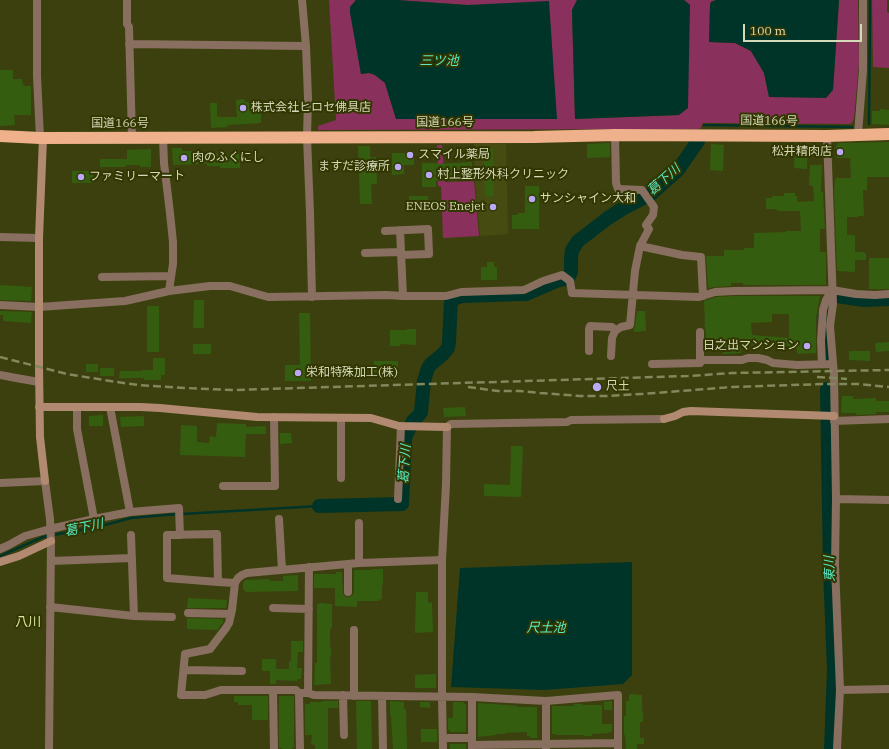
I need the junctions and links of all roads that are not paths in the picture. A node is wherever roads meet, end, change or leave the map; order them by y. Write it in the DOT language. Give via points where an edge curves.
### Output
graph roads {
  1 [pos="37,0"];
  2 [pos="127,0"];
  3 [pos="302,0"];
  4 [pos="863,0"];
  5 [pos="129,44"];
  6 [pos="306,46"];
  7 [pos="858,134"];
  8 [pos="889,134"];
  9 [pos="614,135"];
  10 [pos="0,136"];
  11 [pos="827,136"];
  12 [pos="307,137"];
  13 [pos="41,138"];
  14 [pos="132,138"];
  15 [pos="163,138"];
  16 [pos="385,230"];
  17 [pos="400,230"];
  18 [pos="0,237"];
  19 [pos="39,238"];
  20 [pos="640,246"];
  21 [pos="365,253"];
  22 [pos="401,254"];
  23 [pos="171,276"];
  24 [pos="102,277"];
  25 [pos="832,290"];
  26 [pos="169,291"];
  27 [pos="889,294"];
  28 [pos="633,295"];
  29 [pos="402,296"];
  30 [pos="702,296"];
  31 [pos="312,297"];
  32 [pos="0,305"];
  33 [pos="39,307"];
  34 [pos="616,331"];
  35 [pos="700,332"];
  36 [pos="589,351"];
  37 [pos="611,356"];
  38 [pos="700,360"];
  39 [pos="652,364"];
  40 [pos="822,364"];
  41 [pos="833,364"];
  42 [pos="0,375"];
  43 [pos="39,382"];
  44 [pos="39,407"];
  45 [pos="77,407"];
  46 [pos="110,407"];
  47 [pos="274,417"];
  48 [pos="832,417"];
  49 [pos="341,418"];
  50 [pos="889,419"];
  51 [pos="401,426"];
  52 [pos="447,427"];
  53 [pos="341,478"];
  54 [pos="45,481"];
  55 [pos="0,483"];
  56 [pos="223,486"];
  57 [pos="398,499"];
  58 [pos="836,499"];
  59 [pos="889,500"];
  60 [pos="130,512"];
  61 [pos="94,519"];
  62 [pos="279,520"];
  63 [pos="359,523"];
  64 [pos="50,529"];
  65 [pos="131,535"];
  66 [pos="180,535"];
  67 [pos="51,541"];
  68 [pos="0,549"];
  69 [pos="132,558"];
  70 [pos="442,560"];
  71 [pos="51,561"];
  72 [pos="0,562"];
  73 [pos="359,563"];
  74 [pos="348,564"];
  75 [pos="309,567"];
  76 [pos="282,570"];
  77 [pos="218,582"];
  78 [pos="235,583"];
  79 [pos="348,592"];
  80 [pos="50,607"];
  81 [pos="273,608"];
  82 [pos="308,609"];
  83 [pos="188,613"];
  84 [pos="231,614"];
  85 [pos="134,616"];
  86 [pos="172,617"];
  87 [pos="354,630"];
  88 [pos="184,670"];
  89 [pos="242,671"];
  90 [pos="889,689"];
  91 [pos="273,690"];
  92 [pos="840,690"];
  93 [pos="303,693"];
  94 [pos="343,695"];
  95 [pos="354,696"];
  96 [pos="382,696"];
  97 [pos="472,697"];
  98 [pos="442,698"];
  99 [pos="546,701"];
  100 [pos="344,735"];
  101 [pos="448,738"];
  102 [pos="472,744"];
  103 [pos="618,746"];
  104 [pos="546,747"];
  105 [pos="49,749"];
  106 [pos="274,749"];
  107 [pos="300,749"];
  108 [pos="383,749"];
  109 [pos="443,749"];
  110 [pos="837,749"];
  1 -- 13 [label="street" via="37,76"];
  2 -- 5 [label="street"];
  3 -- 6 [label="street"];
  4 -- 7 [label="street" via="863,70"];
  5 -- 6 [label="street"];
  5 -- 14 [label="street"];
  6 -- 12 [label="street"];
  7 -- 8 [label="highway, 国道166号"];
  7 -- 11 [label="highway, 国道166号"];
  9 -- 11 [label="highway, 国道166号"];
  9 -- 12 [label="highway, 国道166号"];
  9 -- 20 [label="street" via="618,189 642,190 654,207 653,215 646,225 649,229"];
  10 -- 13 [label="highway, 国道166号"];
  11 -- 25 [label="street"];
  12 -- 15 [label="highway, 国道166号"];
  12 -- 31 [label="street"];
  13 -- 14 [label="highway, 国道166号"];
  13 -- 19 [label="street"];
  14 -- 15 [label="highway, 国道166号"];
  15 -- 23 [label="street" via="173,242"];
  16 -- 17 [label="street"];
  17 -- 22 [label="street"];
  17 -- 22 [label="street" via="428,229 429,254"];
  18 -- 19 [label="street"];
  19 -- 33 [label="street"];
  20 -- 28 [label="street"];
  20 -- 30 [label="street" via="701,257"];
  21 -- 22 [label="street"];
  22 -- 29 [label="street"];
  23 -- 24 [label="street"];
  23 -- 26 [label="street"];
  25 -- 27 [label="street" via="856,294"];
  25 -- 30 [label="street" via="734,291"];
  25 -- 40 [label="street" via="823,310"];
  25 -- 41 [label="street" via="830,326"];
  26 -- 31 [label="street" via="230,286 268,297"];
  26 -- 33 [label="street" via="125,301"];
  28 -- 29 [label="street" via="572,293 570,281 562,276 524,290 461,292 446,296"];
  28 -- 30 [label="street"];
  28 -- 34 [label="street" via="630,325"];
  29 -- 31 [label="street"];
  32 -- 33 [label="street"];
  33 -- 43 [label="street"];
  34 -- 36 [label="street" via="612,327 590,326"];
  34 -- 37 [label="street" via="612,338"];
  35 -- 38 [label="street"];
  38 -- 39 [label="street"];
  38 -- 40 [label="street" via="758,358 773,363"];
  40 -- 41 [label="street"];
  41 -- 48 [label="street"];
  42 -- 43 [label="street"];
  43 -- 44 [label="street"];
  44 -- 45 [label="street"];
  44 -- 54 [label="street"];
  45 -- 46 [label="street"];
  45 -- 61 [label="street" via="77,429"];
  46 -- 47 [label="street" via="160,408"];
  46 -- 60 [label="street"];
  47 -- 49 [label="street"];
  47 -- 56 [label="street" via="275,486"];
  48 -- 50 [label="street"];
  48 -- 52 [label="street" via="691,411 664,419 451,424"];
  48 -- 58 [label="street"];
  49 -- 51 [label="street" via="371,418"];
  49 -- 53 [label="street"];
  51 -- 52 [label="street"];
  51 -- 57 [label="street"];
  52 -- 70 [label="street"];
  54 -- 55 [label="street"];
  54 -- 64 [label="street"];
  58 -- 59 [label="street"];
  58 -- 92 [label="street" via="835,566"];
  60 -- 61 [label="street"];
  60 -- 66 [label="street" via="179,508"];
  61 -- 64 [label="street"];
  62 -- 76 [label="street"];
  63 -- 73 [label="street"];
  64 -- 67 [label="street"];
  64 -- 68 [label="street" via="25,536"];
  65 -- 69 [label="street"];
  66 -- 77 [label="street" via="217,534"];
  66 -- 77 [label="street" via="167,535 167,578"];
  67 -- 71 [label="street"];
  67 -- 72 [label="street"];
  69 -- 71 [label="street"];
  69 -- 85 [label="street"];
  70 -- 73 [label="street"];
  70 -- 98 [label="street"];
  71 -- 80 [label="street"];
  73 -- 74 [label="street"];
  74 -- 75 [label="street"];
  74 -- 79 [label="street"];
  75 -- 76 [label="street"];
  75 -- 82 [label="street"];
  76 -- 78 [label="street" via="246,573"];
  77 -- 78 [label="street"];
  78 -- 84 [label="street"];
  80 -- 85 [label="street"];
  80 -- 105 [label="street"];
  81 -- 82 [label="street"];
  82 -- 93 [label="street"];
  83 -- 84 [label="street"];
  84 -- 88 [label="street" via="226,628 210,649 185,654"];
  85 -- 86 [label="street"];
  87 -- 95 [label="street"];
  88 -- 89 [label="street"];
  88 -- 91 [label="street" via="181,695 205,695 221,690"];
  90 -- 92 [label="street"];
  91 -- 93 [label="street" via="296,690"];
  91 -- 106 [label="street"];
  92 -- 110 [label="street"];
  93 -- 94 [label="street"];
  93 -- 107 [label="street"];
  94 -- 95 [label="street"];
  94 -- 100 [label="street"];
  95 -- 96 [label="street"];
  96 -- 98 [label="street"];
  96 -- 108 [label="street"];
  97 -- 98 [label="street"];
  97 -- 99 [label="street"];
  97 -- 102 [label="street"];
  98 -- 109 [label="street"];
  99 -- 103 [label="street" via="618,694"];
  99 -- 104 [label="street"];
  101 -- 102 [label="street"];
  102 -- 104 [label="street"];
  103 -- 104 [label="street"];
}
